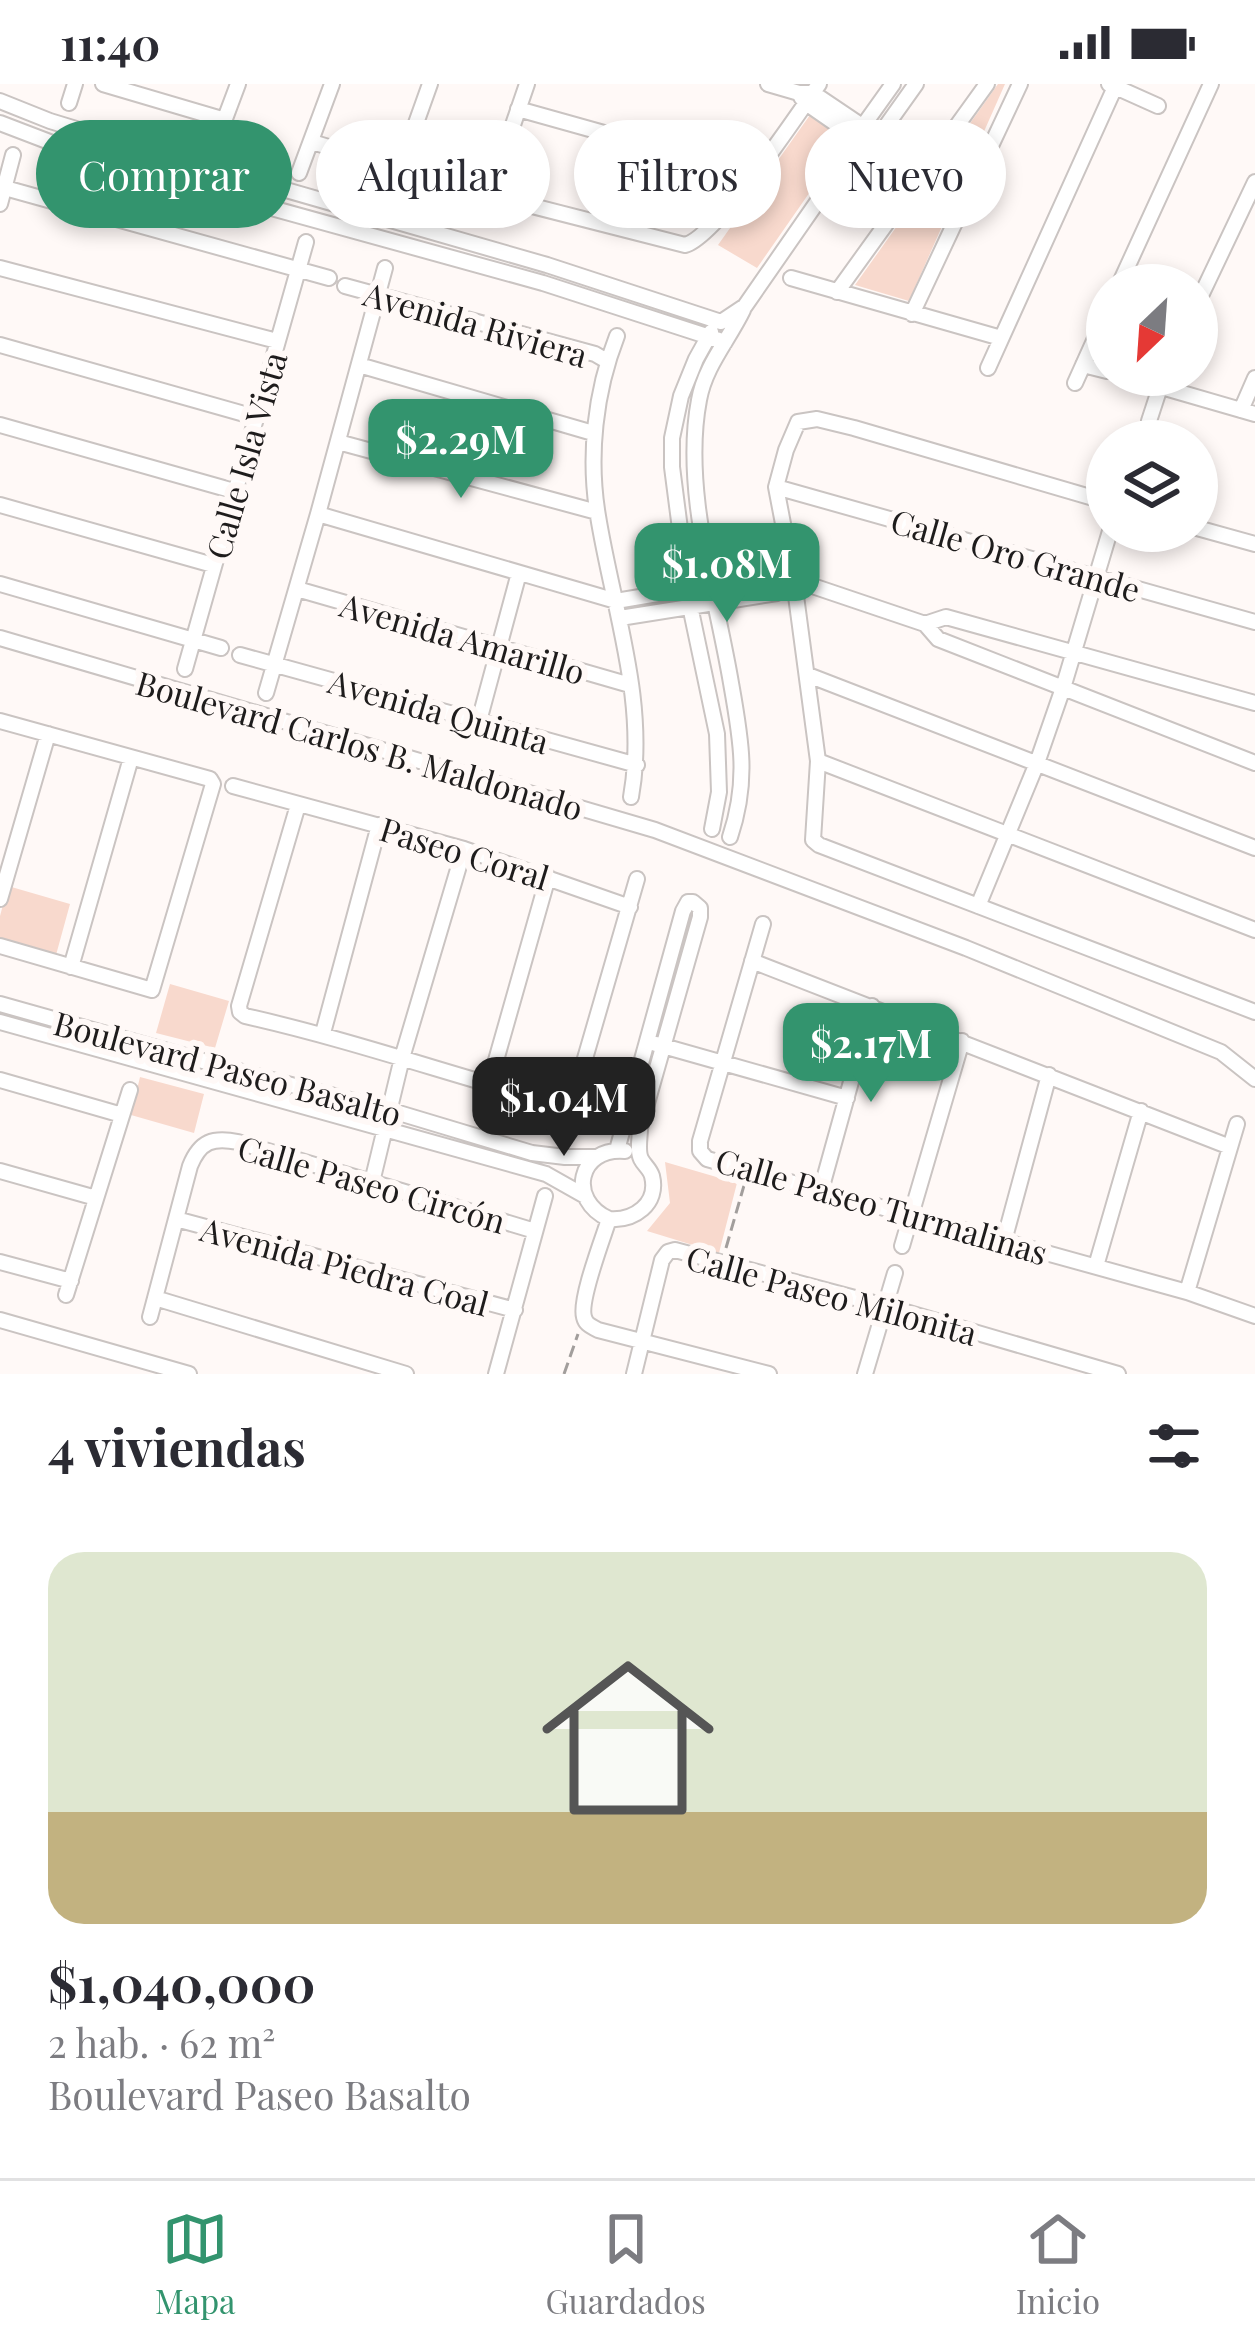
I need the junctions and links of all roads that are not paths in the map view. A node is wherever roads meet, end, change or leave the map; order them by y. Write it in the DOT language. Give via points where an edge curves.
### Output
graph roads {
  1 [pos="75,84"];
  2 [pos="103,84"];
  3 [pos="238,84"];
  4 [pos="332,84"];
  5 [pos="430,84"];
  6 [pos="527,84"];
  7 [pos="768,84"];
  8 [pos="892,84"];
  9 [pos="916,84"];
  10 [pos="987,84"];
  11 [pos="1020,84"];
  12 [pos="1211,84"];
  13 [pos="1112,86"];
  14 [pos="809,93"];
  15 [pos="0,101"];
  16 [pos="69,103"];
  17 [pos="1158,106"];
  18 [pos="518,109"];
  19 [pos="225,119"];
  20 [pos="417,120"];
  21 [pos="514,120"];
  22 [pos="844,120"];
  23 [pos="867,120"];
  24 [pos="889,120"];
  25 [pos="962,120"];
  26 [pos="0,124"];
  27 [pos="574,125"];
  28 [pos="781,135"];
  29 [pos="312,142"];
  30 [pos="316,143"];
  31 [pos="14,155"];
  32 [pos="298,173"];
  33 [pos="1255,182"];
  34 [pos="5,188"];
  35 [pos="0,204"];
  36 [pos="805,220"];
  37 [pos="622,228"];
  38 [pos="711,228"];
  39 [pos="884,228"];
  40 [pos="306,242"];
  41 [pos="1129,264"];
  42 [pos="1216,264"];
  43 [pos="0,268"];
  44 [pos="385,268"];
  45 [pos="298,269"];
  46 [pos="329,278"];
  47 [pos="791,278"];
  48 [pos="345,286"];
  49 [pos="836,292"];
  50 [pos="379,296"];
  51 [pos="912,314"];
  52 [pos="727,331"];
  53 [pos="617,336"];
  54 [pos="706,337"];
  55 [pos="1001,338"];
  56 [pos="278,341"];
  57 [pos="0,345"];
  58 [pos="1086,358"];
  59 [pos="607,362"];
  60 [pos="358,365"];
  61 [pos="1083,365"];
  62 [pos="1086,366"];
  63 [pos="988,368"];
  64 [pos="1255,378"];
  65 [pos="1075,383"];
  66 [pos="1203,396"];
  67 [pos="1248,412"];
  68 [pos="256,417"];
  69 [pos="0,425"];
  70 [pos="593,433"];
  71 [pos="338,442"];
  72 [pos="776,487"];
  73 [pos="234,491"];
  74 [pos="1086,496"];
  75 [pos="0,505"];
  76 [pos="597,512"];
  77 [pos="318,514"];
  78 [pos="1218,534"];
  79 [pos="1255,544"];
  80 [pos="1103,552"];
  81 [pos="213,565"];
  82 [pos="519,573"];
  83 [pos="1096,577"];
  84 [pos="794,580"];
  85 [pos="0,584"];
  86 [pos="712,584"];
  87 [pos="688,587"];
  88 [pos="297,590"];
  89 [pos="616,601"];
  90 [pos="714,602"];
  91 [pos="691,606"];
  92 [pos="620,617"];
  93 [pos="1255,622"];
  94 [pos="925,624"];
  95 [pos="0,638"];
  96 [pos="194,640"];
  97 [pos="499,647"];
  98 [pos="220,648"];
  99 [pos="1074,652"];
  100 [pos="240,655"];
  101 [pos="274,664"];
  102 [pos="185,669"];
  103 [pos="808,675"];
  104 [pos="630,685"];
  105 [pos="1063,688"];
  106 [pos="266,693"];
  107 [pos="1255,704"];
  108 [pos="0,722"];
  109 [pos="479,722"];
  110 [pos="48,734"];
  111 [pos="131,758"];
  112 [pos="818,761"];
  113 [pos="1037,763"];
  114 [pos="1255,763"];
  115 [pos="637,765"];
  116 [pos="233,786"];
  117 [pos="632,797"];
  118 [pos="298,805"];
  119 [pos="379,825"];
  120 [pos="712,829"];
  121 [pos="1006,833"];
  122 [pos="730,837"];
  123 [pos="1255,848"];
  124 [pos="464,849"];
  125 [pos="548,877"];
  126 [pos="638,879"];
  127 [pos="0,899"];
  128 [pos="978,906"];
  129 [pos="630,907"];
  130 [pos="763,924"];
  131 [pos="1255,930"];
  132 [pos="0,946"];
  133 [pos="752,961"];
  134 [pos="71,967"];
  135 [pos="0,1004"];
  136 [pos="872,1006"];
  137 [pos="1255,1012"];
  138 [pos="0,1022"];
  139 [pos="323,1033"];
  140 [pos="962,1041"];
  141 [pos="647,1042"];
  142 [pos="664,1046"];
  143 [pos="401,1058"];
  144 [pos="721,1062"];
  145 [pos="1049,1075"];
  146 [pos="1255,1079"];
  147 [pos="0,1080"];
  148 [pos="489,1085"];
  149 [pos="130,1090"];
  150 [pos="847,1098"];
  151 [pos="389,1110"];
  152 [pos="1141,1111"];
  153 [pos="122,1115"];
  154 [pos="1237,1124"];
  155 [pos="385,1128"];
  156 [pos="1230,1147"];
  157 [pos="617,1150"];
  158 [pos="597,1157"];
  159 [pos="639,1157"];
  160 [pos="0,1171"];
  161 [pos="372,1182"];
  162 [pos="821,1190"];
  163 [pos="544,1196"];
  164 [pos="585,1196"];
  165 [pos="96,1198"];
  166 [pos="912,1215"];
  167 [pos="176,1219"];
  168 [pos="609,1219"];
  169 [pos="535,1231"];
  170 [pos="1004,1241"];
  171 [pos="902,1246"];
  172 [pos="0,1262"];
  173 [pos="1096,1266"];
  174 [pos="895,1273"];
  175 [pos="1187,1292"];
  176 [pos="155,1298"];
  177 [pos="885,1306"];
  178 [pos="515,1310"];
  179 [pos="1255,1316"];
  180 [pos="150,1317"];
  181 [pos="0,1320"];
  182 [pos="643,1340"];
  183 [pos="189,1374"];
  184 [pos="406,1374"];
  185 [pos="496,1374"];
  186 [pos="634,1374"];
  187 [pos="769,1374"];
  188 [pos="865,1374"];
  189 [pos="1118,1374"];
  1 -- 16 [label="street"];
  2 -- 19 [label="street"];
  3 -- 19 [label="street"];
  4 -- 29 [label="street"];
  5 -- 20 [label="street"];
  6 -- 18 [label="street"];
  7 -- 14 [label="street"];
  8 -- 23 [label="street"];
  9 -- 24 [label="street"];
  10 -- 25 [label="street"];
  11 -- 51 [label="street"];
  12 -- 41 [label="street"];
  13 -- 17 [label="street"];
  13 -- 55 [label="street"];
  14 -- 22 [label="street"];
  14 -- 28 [label="street"];
  15 -- 52 [label="street" via="528,259"];
  18 -- 21 [label="street"];
  18 -- 27 [label="street"];
  26 -- 54 [label="street" via="94,159"];
  29 -- 30 [label="street"];
  29 -- 32 [label="street"];
  31 -- 34 [label="street"];
  33 -- 42 [label="street"];
  34 -- 35 [label="street"];
  34 -- 45 [label="street, Avenida Riviera"];
  36 -- 52 [label="street"];
  37 -- 38 [label="street" via="690,245"];
  39 -- 49 [label="street"];
  40 -- 45 [label="street, Calle Isla Vista"];
  43 -- 56 [label="street"];
  44 -- 50 [label="street"];
  45 -- 46 [label="street, Avenida Riviera"];
  45 -- 56 [label="street, Calle Isla Vista"];
  47 -- 49 [label="street"];
  48 -- 50 [label="street, Avenida Riviera"];
  49 -- 51 [label="street"];
  50 -- 59 [label="street, Avenida Riviera"];
  50 -- 60 [label="street"];
  51 -- 55 [label="street"];
  52 -- 54 [label="street"];
  52 -- 86 [label="street" via="699,397 694,439"];
  53 -- 59 [label="street"];
  54 -- 87 [label="street" via="672,438"];
  55 -- 63 [label="street"];
  56 -- 68 [label="street, Calle Isla Vista"];
  57 -- 68 [label="street"];
  58 -- 61 [label="street"];
  59 -- 70 [label="street"];
  60 -- 70 [label="street"];
  60 -- 71 [label="street"];
  61 -- 62 [label="street"];
  61 -- 65 [label="street"];
  64 -- 67 [label="street"];
  66 -- 67 [label="street"];
  68 -- 73 [label="street, Calle Isla Vista"];
  69 -- 73 [label="street"];
  70 -- 76 [label="street"];
  71 -- 76 [label="street"];
  71 -- 77 [label="street"];
  72 -- 74 [label="street" via="798,422 817,419"];
  72 -- 83 [label="street, Calle Oro Grande"];
  72 -- 84 [label="street"];
  73 -- 81 [label="street, Calle Isla Vista"];
  75 -- 81 [label="street"];
  76 -- 89 [label="street"];
  77 -- 82 [label="street"];
  77 -- 88 [label="street"];
  78 -- 79 [label="street"];
  80 -- 83 [label="street"];
  81 -- 96 [label="street, Calle Isla Vista"];
  82 -- 89 [label="street"];
  82 -- 97 [label="street"];
  83 -- 93 [label="street, Calle Oro Grande"];
  83 -- 99 [label="street"];
  84 -- 86 [label="street" via="777,574"];
  84 -- 90 [label="street" via="777,592"];
  84 -- 94 [label="street"];
  84 -- 103 [label="street"];
  85 -- 96 [label="street"];
  86 -- 87 [label="street"];
  86 -- 90 [label="street"];
  87 -- 89 [label="street"];
  87 -- 91 [label="street"];
  88 -- 97 [label="street, Avenida Amarillo"];
  88 -- 101 [label="street"];
  89 -- 92 [label="street"];
  90 -- 91 [label="street"];
  90 -- 122 [label="street" via="742,746"];
  91 -- 92 [label="street"];
  91 -- 120 [label="street" via="717,734"];
  92 -- 104 [label="street"];
  94 -- 99 [label="street" via="946,617"];
  94 -- 105 [label="street" via="938,639"];
  95 -- 146 [label="street, Boulevard Carlos B. Maldonado" via="656,830 1221,1052"];
  96 -- 98 [label="street"];
  96 -- 102 [label="street, Calle Isla Vista"];
  97 -- 104 [label="street, Avenida Amarillo"];
  97 -- 109 [label="street"];
  99 -- 105 [label="street"];
  99 -- 107 [label="street"];
  100 -- 101 [label="street, Avenida Quinta"];
  101 -- 106 [label="street"];
  101 -- 109 [label="street, Avenida Quinta"];
  103 -- 112 [label="street"];
  103 -- 113 [label="street"];
  104 -- 115 [label="street"];
  105 -- 113 [label="street"];
  105 -- 114 [label="street"];
  108 -- 110 [label="street"];
  109 -- 115 [label="street, Avenida Quinta"];
  110 -- 111 [label="street"];
  110 -- 127 [label="street"];
  111 -- 134 [label="street"];
  111 -- 134 [label="street" via="213,784 153,988"];
  112 -- 121 [label="street"];
  112 -- 128 [label="street" via="813,840"];
  113 -- 121 [label="street"];
  113 -- 123 [label="street"];
  115 -- 117 [label="street"];
  116 -- 118 [label="street, Paseo Coral"];
  118 -- 119 [label="street, Paseo Coral"];
  118 -- 139 [label="street" via="238,1006 245,1016"];
  119 -- 124 [label="street, Paseo Coral"];
  119 -- 139 [label="street"];
  121 -- 128 [label="street"];
  121 -- 131 [label="street"];
  124 -- 125 [label="street, Paseo Coral"];
  124 -- 143 [label="street"];
  125 -- 129 [label="street, Paseo Coral"];
  125 -- 148 [label="street"];
  126 -- 129 [label="street"];
  128 -- 137 [label="street"];
  129 -- 148 [label="street" via="572,1100 559,1104"];
  130 -- 133 [label="street, Calle Paseo Turmalinas"];
  132 -- 134 [label="street"];
  133 -- 136 [label="street"];
  133 -- 144 [label="street, Calle Paseo Turmalinas"];
  135 -- 151 [label="street, Boulevard Paseo Basalto"];
  136 -- 140 [label="street"];
  136 -- 150 [label="street"];
  138 -- 155 [label="street, Boulevard Paseo Basalto"];
  139 -- 143 [label="street"];
  140 -- 145 [label="street"];
  140 -- 166 [label="street"];
  141 -- 142 [label="street"];
  141 -- 142 [label="street" via="683,911 693,902 700,917"];
  141 -- 157 [label="street"];
  142 -- 144 [label="street"];
  142 -- 159 [label="street"];
  143 -- 148 [label="street"];
  143 -- 151 [label="street"];
  144 -- 150 [label="street"];
  144 -- 162 [label="street, Calle Paseo Turmalinas" via="699,1147 707,1159"];
  145 -- 152 [label="street"];
  145 -- 170 [label="street"];
  147 -- 153 [label="street"];
  149 -- 153 [label="street"];
  150 -- 162 [label="street"];
  151 -- 155 [label="street"];
  151 -- 158 [label="street, Boulevard Paseo Basalto" via="532,1153"];
  152 -- 156 [label="street"];
  152 -- 173 [label="street"];
  153 -- 165 [label="street"];
  154 -- 156 [label="street"];
  155 -- 161 [label="street"];
  155 -- 164 [label="street, Boulevard Paseo Basalto" via="546,1174"];
  156 -- 175 [label="street"];
  157 -- 158 [label="street"];
  157 -- 159 [label="street"];
  158 -- 164 [label="street" via="584,1174"];
  159 -- 168 [label="street" via="652,1177 650,1200 633,1216"];
  160 -- 165 [label="street"];
  161 -- 167 [label="street, Calle Paseo Circón" via="238,1142 208,1141 194,1155"];
  161 -- 169 [label="street, Calle Paseo Circón"];
  162 -- 166 [label="street, Calle Paseo Turmalinas"];
  163 -- 169 [label="street, Calle Paseo Circón"];
  164 -- 168 [label="street"];
  165 -- 172 [label="street" via="68,1288"];
  166 -- 170 [label="street, Calle Paseo Turmalinas"];
  166 -- 171 [label="street"];
  167 -- 176 [label="street"];
  167 -- 178 [label="street, Avenida Piedra Coal"];
  168 -- 182 [label="street" via="583,1316 602,1331"];
  169 -- 178 [label="street, Calle Paseo Circón"];
  170 -- 173 [label="street, Calle Paseo Turmalinas"];
  173 -- 175 [label="street, Calle Paseo Turmalinas"];
  174 -- 177 [label="street"];
  175 -- 179 [label="street, Calle Paseo Turmalinas"];
  176 -- 180 [label="street"];
  176 -- 184 [label="street"];
  177 -- 182 [label="street, Calle Paseo Milonita" via="680,1250 665,1255"];
  177 -- 188 [label="street"];
  177 -- 189 [label="street, Calle Paseo Milonita"];
  178 -- 185 [label="street, Calle Paseo Circón"];
  181 -- 183 [label="street"];
  182 -- 186 [label="street, Calle Paseo Milonita"];
  182 -- 187 [label="street"];
}
